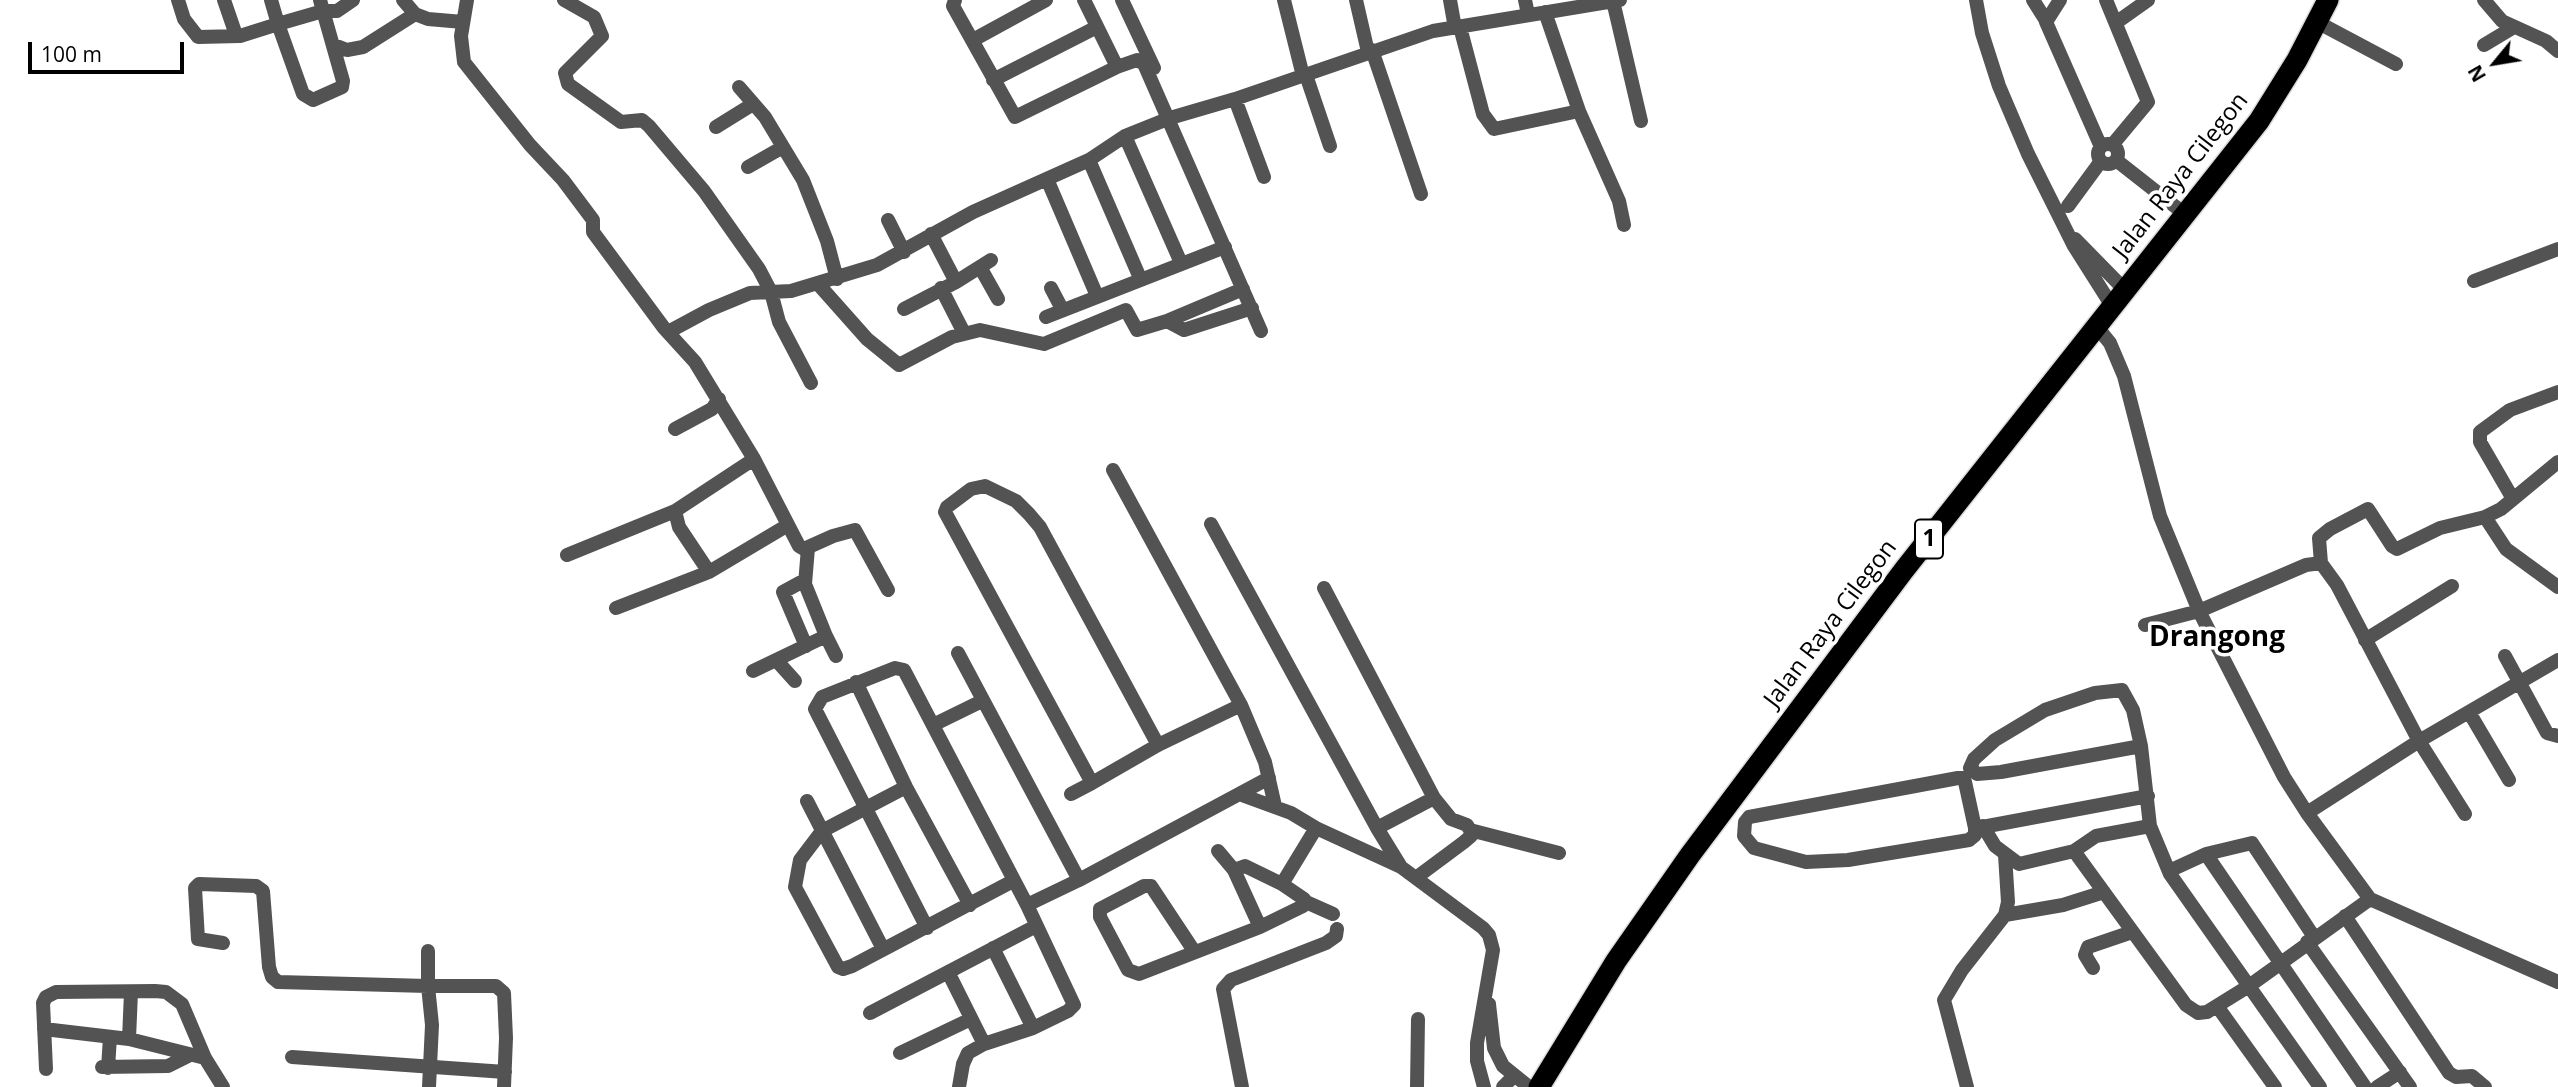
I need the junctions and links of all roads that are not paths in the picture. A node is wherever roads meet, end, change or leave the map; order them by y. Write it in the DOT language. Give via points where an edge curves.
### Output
graph roads {
  1 [pos="178,0"];
  2 [pos="223,0"];
  3 [pos="271,0"];
  4 [pos="353,0"];
  5 [pos="403,0"];
  6 [pos="467,0"];
  7 [pos="565,0"];
  8 [pos="955,0"];
  9 [pos="1046,0"];
  10 [pos="1084,0"];
  11 [pos="1122,0"];
  12 [pos="1284,0"];
  13 [pos="1356,0"];
  14 [pos="1450,0"];
  15 [pos="1976,0"];
  16 [pos="2034,0"];
  17 [pos="2060,0"];
  18 [pos="2106,0"];
  19 [pos="2148,0"];
  20 [pos="2328,0"];
  21 [pos="2484,0"];
  22 [pos="1616,1"];
  23 [pos="322,5"];
  24 [pos="1526,7"];
  25 [pos="1545,12"];
  26 [pos="415,14"];
  27 [pos="2045,19"];
  28 [pos="463,22"];
  29 [pos="2117,22"];
  30 [pos="2317,22"];
  31 [pos="278,24"];
  32 [pos="1097,27"];
  33 [pos="1457,27"];
  34 [pos="2514,27"];
  35 [pos="236,35"];
  36 [pos="973,40"];
  37 [pos="334,45"];
  38 [pos="2484,45"];
  39 [pos="1370,51"];
  40 [pos="2558,51"];
  41 [pos="2396,64"];
  42 [pos="1117,67"];
  43 [pos="1305,75"];
  44 [pos="993,80"];
  45 [pos="739,87"];
  46 [pos="1235,99"];
  47 [pos="753,104"];
  48 [pos="1579,111"];
  49 [pos="1174,117"];
  50 [pos="1640,121"];
  51 [pos="716,127"];
  52 [pos="1125,136"];
  53 [pos="1330,146"];
  54 [pos="783,147"];
  55 [pos="2108,153"];
  56 [pos="1089,160"];
  57 [pos="748,167"];
  58 [pos="1264,177"];
  59 [pos="1047,179"];
  60 [pos="1421,194"];
  61 [pos="2067,206"];
  62 [pos="2186,215"];
  63 [pos="888,220"];
  64 [pos="1624,225"];
  65 [pos="931,234"];
  66 [pos="1225,247"];
  67 [pos="2558,249"];
  68 [pos="904,252"];
  69 [pos="1181,263"];
  70 [pos="1140,278"];
  71 [pos="837,279"];
  72 [pos="2474,281"];
  73 [pos="956,282"];
  74 [pos="819,285"];
  75 [pos="941,288"];
  76 [pos="1051,288"];
  77 [pos="1118,289"];
  78 [pos="1243,289"];
  79 [pos="771,292"];
  80 [pos="1097,296"];
  81 [pos="2118,298"];
  82 [pos="998,299"];
  83 [pos="1252,308"];
  84 [pos="904,309"];
  85 [pos="1062,309"];
  86 [pos="1126,310"];
  87 [pos="1046,317"];
  88 [pos="1167,321"];
  89 [pos="2097,327"];
  90 [pos="670,331"];
  91 [pos="1261,331"];
  92 [pos="964,333"];
  93 [pos="811,383"];
  94 [pos="2558,393"];
  95 [pos="719,399"];
  96 [pos="675,429"];
  97 [pos="754,459"];
  98 [pos="2558,462"];
  99 [pos="1113,470"];
  100 [pos="2513,499"];
  101 [pos="675,511"];
  102 [pos="2485,517"];
  103 [pos="1211,524"];
  104 [pos="788,525"];
  105 [pos="808,548"];
  106 [pos="567,555"];
  107 [pos="2321,563"];
  108 [pos="709,572"];
  109 [pos="805,580"];
  110 [pos="2452,586"];
  111 [pos="2558,587"];
  112 [pos="1324,588"];
  113 [pos="888,590"];
  114 [pos="616,608"];
  115 [pos="2199,611"];
  116 [pos="2145,625"];
  117 [pos="826,636"];
  118 [pos="2365,640"];
  119 [pos="806,646"];
  120 [pos="958,653"];
  121 [pos="836,656"];
  122 [pos="2505,656"];
  123 [pos="2558,660"];
  124 [pos="777,661"];
  125 [pos="752,671"];
  126 [pos="794,681"];
  127 [pos="856,682"];
  128 [pos="2521,683"];
  129 [pos="982,701"];
  130 [pos="1241,705"];
  131 [pos="2469,712"];
  132 [pos="933,725"];
  133 [pos="2558,736"];
  134 [pos="2419,741"];
  135 [pos="1158,745"];
  136 [pos="2141,746"];
  137 [pos="1970,776"];
  138 [pos="1269,778"];
  139 [pos="2509,779"];
  140 [pos="1093,783"];
  141 [pos="906,788"];
  142 [pos="1071,794"];
  143 [pos="1239,794"];
  144 [pos="2148,796"];
  145 [pos="1434,797"];
  146 [pos="807,801"];
  147 [pos="1275,806"];
  148 [pos="867,810"];
  149 [pos="2306,813"];
  150 [pos="2465,814"];
  151 [pos="1720,816"];
  152 [pos="2150,826"];
  153 [pos="1979,827"];
  154 [pos="1316,828"];
  155 [pos="1377,828"];
  156 [pos="1743,828"];
  157 [pos="1470,830"];
  158 [pos="822,831"];
  159 [pos="2074,850"];
  160 [pos="1219,851"];
  161 [pos="1559,853"];
  162 [pos="2206,854"];
  163 [pos="2005,855"];
  164 [pos="1401,867"];
  165 [pos="1234,870"];
  166 [pos="2169,871"];
  167 [pos="1417,877"];
  168 [pos="1079,880"];
  169 [pos="1013,881"];
  170 [pos="1282,884"];
  171 [pos="2104,892"];
  172 [pos="2370,899"];
  173 [pos="1306,902"];
  174 [pos="970,905"];
  175 [pos="1027,905"];
  176 [pos="1333,914"];
  177 [pos="2005,915"];
  178 [pos="2345,916"];
  179 [pos="1036,926"];
  180 [pos="1260,927"];
  181 [pos="927,928"];
  182 [pos="1338,929"];
  183 [pos="2132,932"];
  184 [pos="2310,939"];
  185 [pos="222,943"];
  186 [pos="993,948"];
  187 [pos="883,949"];
  188 [pos="428,951"];
  189 [pos="1194,951"];
  190 [pos="2279,964"];
  191 [pos="2093,968"];
  192 [pos="948,972"];
  193 [pos="2558,982"];
  194 [pos="1488,985"];
  195 [pos="428,986"];
  196 [pos="2249,986"];
  197 [pos="131,992"];
  198 [pos="2217,1006"];
  199 [pos="870,1013"];
  200 [pos="971,1019"];
  201 [pos="1418,1019"];
  202 [pos="1033,1028"];
  203 [pos="44,1029"];
  204 [pos="110,1037"];
  205 [pos="129,1039"];
  206 [pos="984,1044"];
  207 [pos="900,1053"];
  208 [pos="197,1056"];
  209 [pos="292,1057"];
  210 [pos="46,1069"];
  211 [pos="432,1069"];
  212 [pos="2400,1072"];
  213 [pos="504,1080"];
  214 [pos="1508,1082"];
  215 [pos="1964,1086"];
  216 [pos="223,1087"];
  217 [pos="429,1087"];
  218 [pos="959,1087"];
  219 [pos="1242,1087"];
  220 [pos="1417,1087"];
  221 [pos="1484,1087"];
  222 [pos="1529,1087"];
  223 [pos="1539,1087"];
  224 [pos="2275,1087"];
  225 [pos="2320,1087"];
  226 [pos="2365,1087"];
  227 [pos="2377,1087"];
  228 [pos="2410,1087"];
  229 [pos="2485,1087"];
  1 -- 35 [label="street" via="190,31 198,37"];
  2 -- 35 [label="street"];
  3 -- 31 [label="street"];
  4 -- 23 [label="street" via="337,11"];
  5 -- 26 [label="street"];
  6 -- 28 [label="street"];
  7 -- 79 [label="street" via="594,17 602,36 565,73 568,84 621,122 642,120 649,126 734,230"];
  8 -- 36 [label="street" via="953,6"];
  9 -- 36 [label="street"];
  10 -- 32 [label="street"];
  11 -- 49 [label="street"];
  12 -- 43 [label="street"];
  13 -- 39 [label="street"];
  14 -- 33 [label="street"];
  15 -- 81 [label="street" via="1999,86 2067,231"];
  16 -- 27 [label="street"];
  17 -- 27 [label="street"];
  18 -- 29 [label="street"];
  19 -- 29 [label="street"];
  20 -- 30 [label="highway, Jalan Raya Cilegon / 1"];
  21 -- 34 [label="street" via="2495,15"];
  22 -- 25 [label="street"];
  22 -- 50 [label="street"];
  23 -- 31 [label="street"];
  23 -- 37 [label="street"];
  24 -- 25 [label="street"];
  24 -- 33 [label="street"];
  25 -- 48 [label="street"];
  26 -- 28 [label="street" via="439,22"];
  26 -- 37 [label="street" via="362,47 347,50"];
  27 -- 55 [label="street"];
  28 -- 90 [label="street" via="464,62 570,189 593,220 593,232"];
  29 -- 55 [label="street" via="2148,102"];
  30 -- 41 [label="street"];
  30 -- 62 [label="highway, Jalan Raya Cilegon / 1" via="2269,107"];
  31 -- 35 [label="street"];
  31 -- 37 [label="street" via="308,99 325,97 342,87"];
  32 -- 42 [label="street"];
  32 -- 44 [label="street"];
  33 -- 39 [label="street"];
  33 -- 48 [label="street" via="1483,114 1494,129"];
  34 -- 38 [label="street"];
  34 -- 40 [label="street"];
  36 -- 44 [label="street"];
  39 -- 43 [label="street"];
  39 -- 60 [label="street"];
  42 -- 44 [label="street" via="1017,117"];
  42 -- 49 [label="street" via="1141,61"];
  43 -- 46 [label="street"];
  43 -- 53 [label="street"];
  45 -- 47 [label="street"];
  46 -- 49 [label="street"];
  46 -- 58 [label="street"];
  47 -- 51 [label="street"];
  47 -- 54 [label="street"];
  48 -- 64 [label="street" via="1619,201"];
  49 -- 52 [label="street"];
  49 -- 66 [label="street"];
  52 -- 56 [label="street"];
  52 -- 69 [label="street"];
  54 -- 57 [label="street"];
  54 -- 71 [label="street" via="817,214"];
  55 -- 61 [label="street"];
  55 -- 62 [label="street"];
  56 -- 59 [label="street"];
  56 -- 70 [label="street"];
  59 -- 65 [label="street"];
  59 -- 80 [label="street"];
  62 -- 81 [label="highway, Jalan Raya Cilegon / 1"];
  63 -- 68 [label="street"];
  65 -- 68 [label="street"];
  65 -- 73 [label="street"];
  66 -- 69 [label="street"];
  66 -- 78 [label="street"];
  67 -- 72 [label="street"];
  68 -- 71 [label="street"];
  69 -- 70 [label="street"];
  70 -- 77 [label="street"];
  71 -- 74 [label="street"];
  73 -- 75 [label="street"];
  73 -- 82 [label="street" via="986,264"];
  74 -- 79 [label="street"];
  74 -- 92 [label="street" via="867,339 899,365"];
  75 -- 84 [label="street"];
  75 -- 92 [label="street"];
  76 -- 85 [label="street"];
  77 -- 80 [label="street"];
  77 -- 86 [label="street"];
  78 -- 83 [label="street"];
  78 -- 88 [label="street"];
  79 -- 90 [label="street" via="750,293"];
  79 -- 93 [label="street" via="779,322"];
  80 -- 85 [label="street"];
  81 -- 89 [label="highway, Jalan Raya Cilegon / 1"];
  83 -- 88 [label="street" via="1188,330"];
  83 -- 91 [label="street"];
  85 -- 87 [label="street"];
  86 -- 88 [label="street" via="1137,330"];
  86 -- 92 [label="street" via="1044,344 980,330"];
  89 -- 115 [label="street" via="2124,376 2160,516"];
  89 -- 151 [label="highway, Jalan Raya Cilegon / 1" via="1904,570"];
  90 -- 95 [label="street"];
  94 -- 100 [label="street" via="2504,413 2480,432 2480,442"];
  95 -- 96 [label="street" via="712,409"];
  95 -- 97 [label="street"];
  97 -- 101 [label="street"];
  97 -- 104 [label="street"];
  98 -- 100 [label="street"];
  99 -- 130 [label="street"];
  100 -- 102 [label="street"];
  101 -- 106 [label="street"];
  101 -- 108 [label="street" via="679,527"];
  102 -- 107 [label="street" via="2440,528 2397,549 2372,512 2365,510 2322,534"];
  102 -- 111 [label="street" via="2506,549"];
  103 -- 155 [label="street"];
  104 -- 105 [label="street" via="801,549"];
  104 -- 108 [label="street"];
  105 -- 109 [label="street"];
  105 -- 113 [label="street" via="855,530"];
  107 -- 115 [label="street" via="2305,565"];
  107 -- 118 [label="street"];
  108 -- 114 [label="street"];
  109 -- 117 [label="street"];
  109 -- 119 [label="street" via="783,593"];
  110 -- 118 [label="street"];
  112 -- 145 [label="street"];
  115 -- 116 [label="street"];
  115 -- 149 [label="street"];
  117 -- 119 [label="street"];
  117 -- 121 [label="street"];
  118 -- 134 [label="street"];
  119 -- 124 [label="street"];
  120 -- 129 [label="street"];
  122 -- 128 [label="street"];
  123 -- 128 [label="street"];
  124 -- 125 [label="street"];
  124 -- 126 [label="street"];
  127 -- 132 [label="street" via="902,668"];
  127 -- 141 [label="street"];
  127 -- 148 [label="street" via="822,697 815,709"];
  128 -- 131 [label="street"];
  128 -- 133 [label="street" via="2547,733"];
  129 -- 132 [label="street"];
  129 -- 168 [label="street"];
  130 -- 135 [label="street"];
  130 -- 138 [label="street"];
  131 -- 134 [label="street"];
  131 -- 139 [label="street"];
  132 -- 169 [label="street"];
  134 -- 149 [label="street"];
  134 -- 150 [label="street"];
  135 -- 140 [label="street"];
  135 -- 140 [label="street" via="1040,527 1016,501 998,491 985,486 971,489 945,512"];
  136 -- 137 [label="street"];
  136 -- 137 [label="street" via="2128,695 2111,690 2066,701 2011,729 1971,763"];
  136 -- 144 [label="street"];
  137 -- 153 [label="street"];
  137 -- 156 [label="street" via="1765,812 1749,817"];
  138 -- 143 [label="street"];
  138 -- 147 [label="street"];
  140 -- 142 [label="street"];
  141 -- 148 [label="street"];
  141 -- 174 [label="street"];
  143 -- 147 [label="street"];
  143 -- 168 [label="street"];
  144 -- 152 [label="street"];
  144 -- 153 [label="street"];
  145 -- 155 [label="street"];
  145 -- 157 [label="street" via="1451,819"];
  146 -- 158 [label="street"];
  147 -- 154 [label="street"];
  148 -- 158 [label="street"];
  148 -- 181 [label="street"];
  149 -- 172 [label="street"];
  151 -- 156 [label="street"];
  151 -- 223 [label="highway, Jalan Raya Cilegon / 1" via="1616,961"];
  152 -- 159 [label="street" via="2096,836"];
  152 -- 166 [label="street"];
  153 -- 156 [label="street" via="1972,838 1953,844 1806,862 1754,848"];
  153 -- 163 [label="street"];
  154 -- 164 [label="street"];
  154 -- 170 [label="street"];
  155 -- 164 [label="street"];
  157 -- 161 [label="street"];
  157 -- 167 [label="street" via="1471,836"];
  158 -- 187 [label="street"];
  158 -- 187 [label="street" via="800,860 794,883 797,893 838,967 846,969"];
  159 -- 163 [label="street" via="2019,864"];
  159 -- 171 [label="street"];
  160 -- 165 [label="street"];
  162 -- 166 [label="street"];
  162 -- 184 [label="street" via="2251,842"];
  162 -- 190 [label="street"];
  163 -- 177 [label="street"];
  164 -- 167 [label="street"];
  165 -- 170 [label="street" via="1245,866"];
  165 -- 180 [label="street"];
  166 -- 196 [label="street"];
  167 -- 194 [label="street" via="1489,935 1493,950"];
  168 -- 175 [label="street"];
  169 -- 174 [label="street"];
  169 -- 175 [label="street"];
  170 -- 173 [label="street"];
  171 -- 177 [label="street"];
  171 -- 183 [label="street"];
  172 -- 178 [label="street"];
  172 -- 193 [label="street"];
  173 -- 176 [label="street"];
  173 -- 180 [label="street"];
  174 -- 181 [label="street"];
  175 -- 179 [label="street"];
  177 -- 215 [label="street" via="1944,1000"];
  178 -- 184 [label="street"];
  178 -- 229 [label="street" via="2449,1073 2472,1076"];
  179 -- 186 [label="street"];
  179 -- 202 [label="street" via="1074,1005"];
  180 -- 189 [label="street"];
  181 -- 187 [label="street"];
  182 -- 219 [label="street" via="1326,943 1273,961 1225,986"];
  183 -- 191 [label="street" via="2088,947 2085,955"];
  183 -- 198 [label="street" via="2186,1004 2198,1013"];
  184 -- 190 [label="street"];
  184 -- 212 [label="street"];
  185 -- 195 [label="street" via="198,939 198,884 256,886 263,891 269,967 278,982"];
  186 -- 192 [label="street"];
  186 -- 202 [label="street"];
  188 -- 195 [label="street"];
  189 -- 189 [label="street" via="1132,974 1100,917 1100,909 1151,886"];
  190 -- 196 [label="street"];
  190 -- 226 [label="street"];
  192 -- 199 [label="street"];
  192 -- 200 [label="street"];
  194 -- 214 [label="street" via="1494,1048"];
  194 -- 221 [label="street" via="1477,1043"];
  195 -- 211 [label="street"];
  195 -- 213 [label="street" via="501,988"];
  196 -- 198 [label="street"];
  196 -- 225 [label="street"];
  197 -- 203 [label="street" via="52,993 43,1003"];
  197 -- 205 [label="street"];
  197 -- 208 [label="street" via="155,991 175,997 182,1004"];
  198 -- 224 [label="street"];
  200 -- 206 [label="street"];
  200 -- 207 [label="street"];
  201 -- 220 [label="street"];
  202 -- 206 [label="street"];
  203 -- 204 [label="street"];
  203 -- 210 [label="street"];
  204 -- 205 [label="street"];
  204 -- 208 [label="street" via="105,1067 168,1066"];
  205 -- 208 [label="street"];
  206 -- 218 [label="street" via="968,1053"];
  208 -- 216 [label="street"];
  209 -- 211 [label="street"];
  211 -- 213 [label="street"];
  211 -- 217 [label="street"];
  212 -- 227 [label="street"];
  212 -- 228 [label="street"];
  214 -- 222 [label="street"];
}
